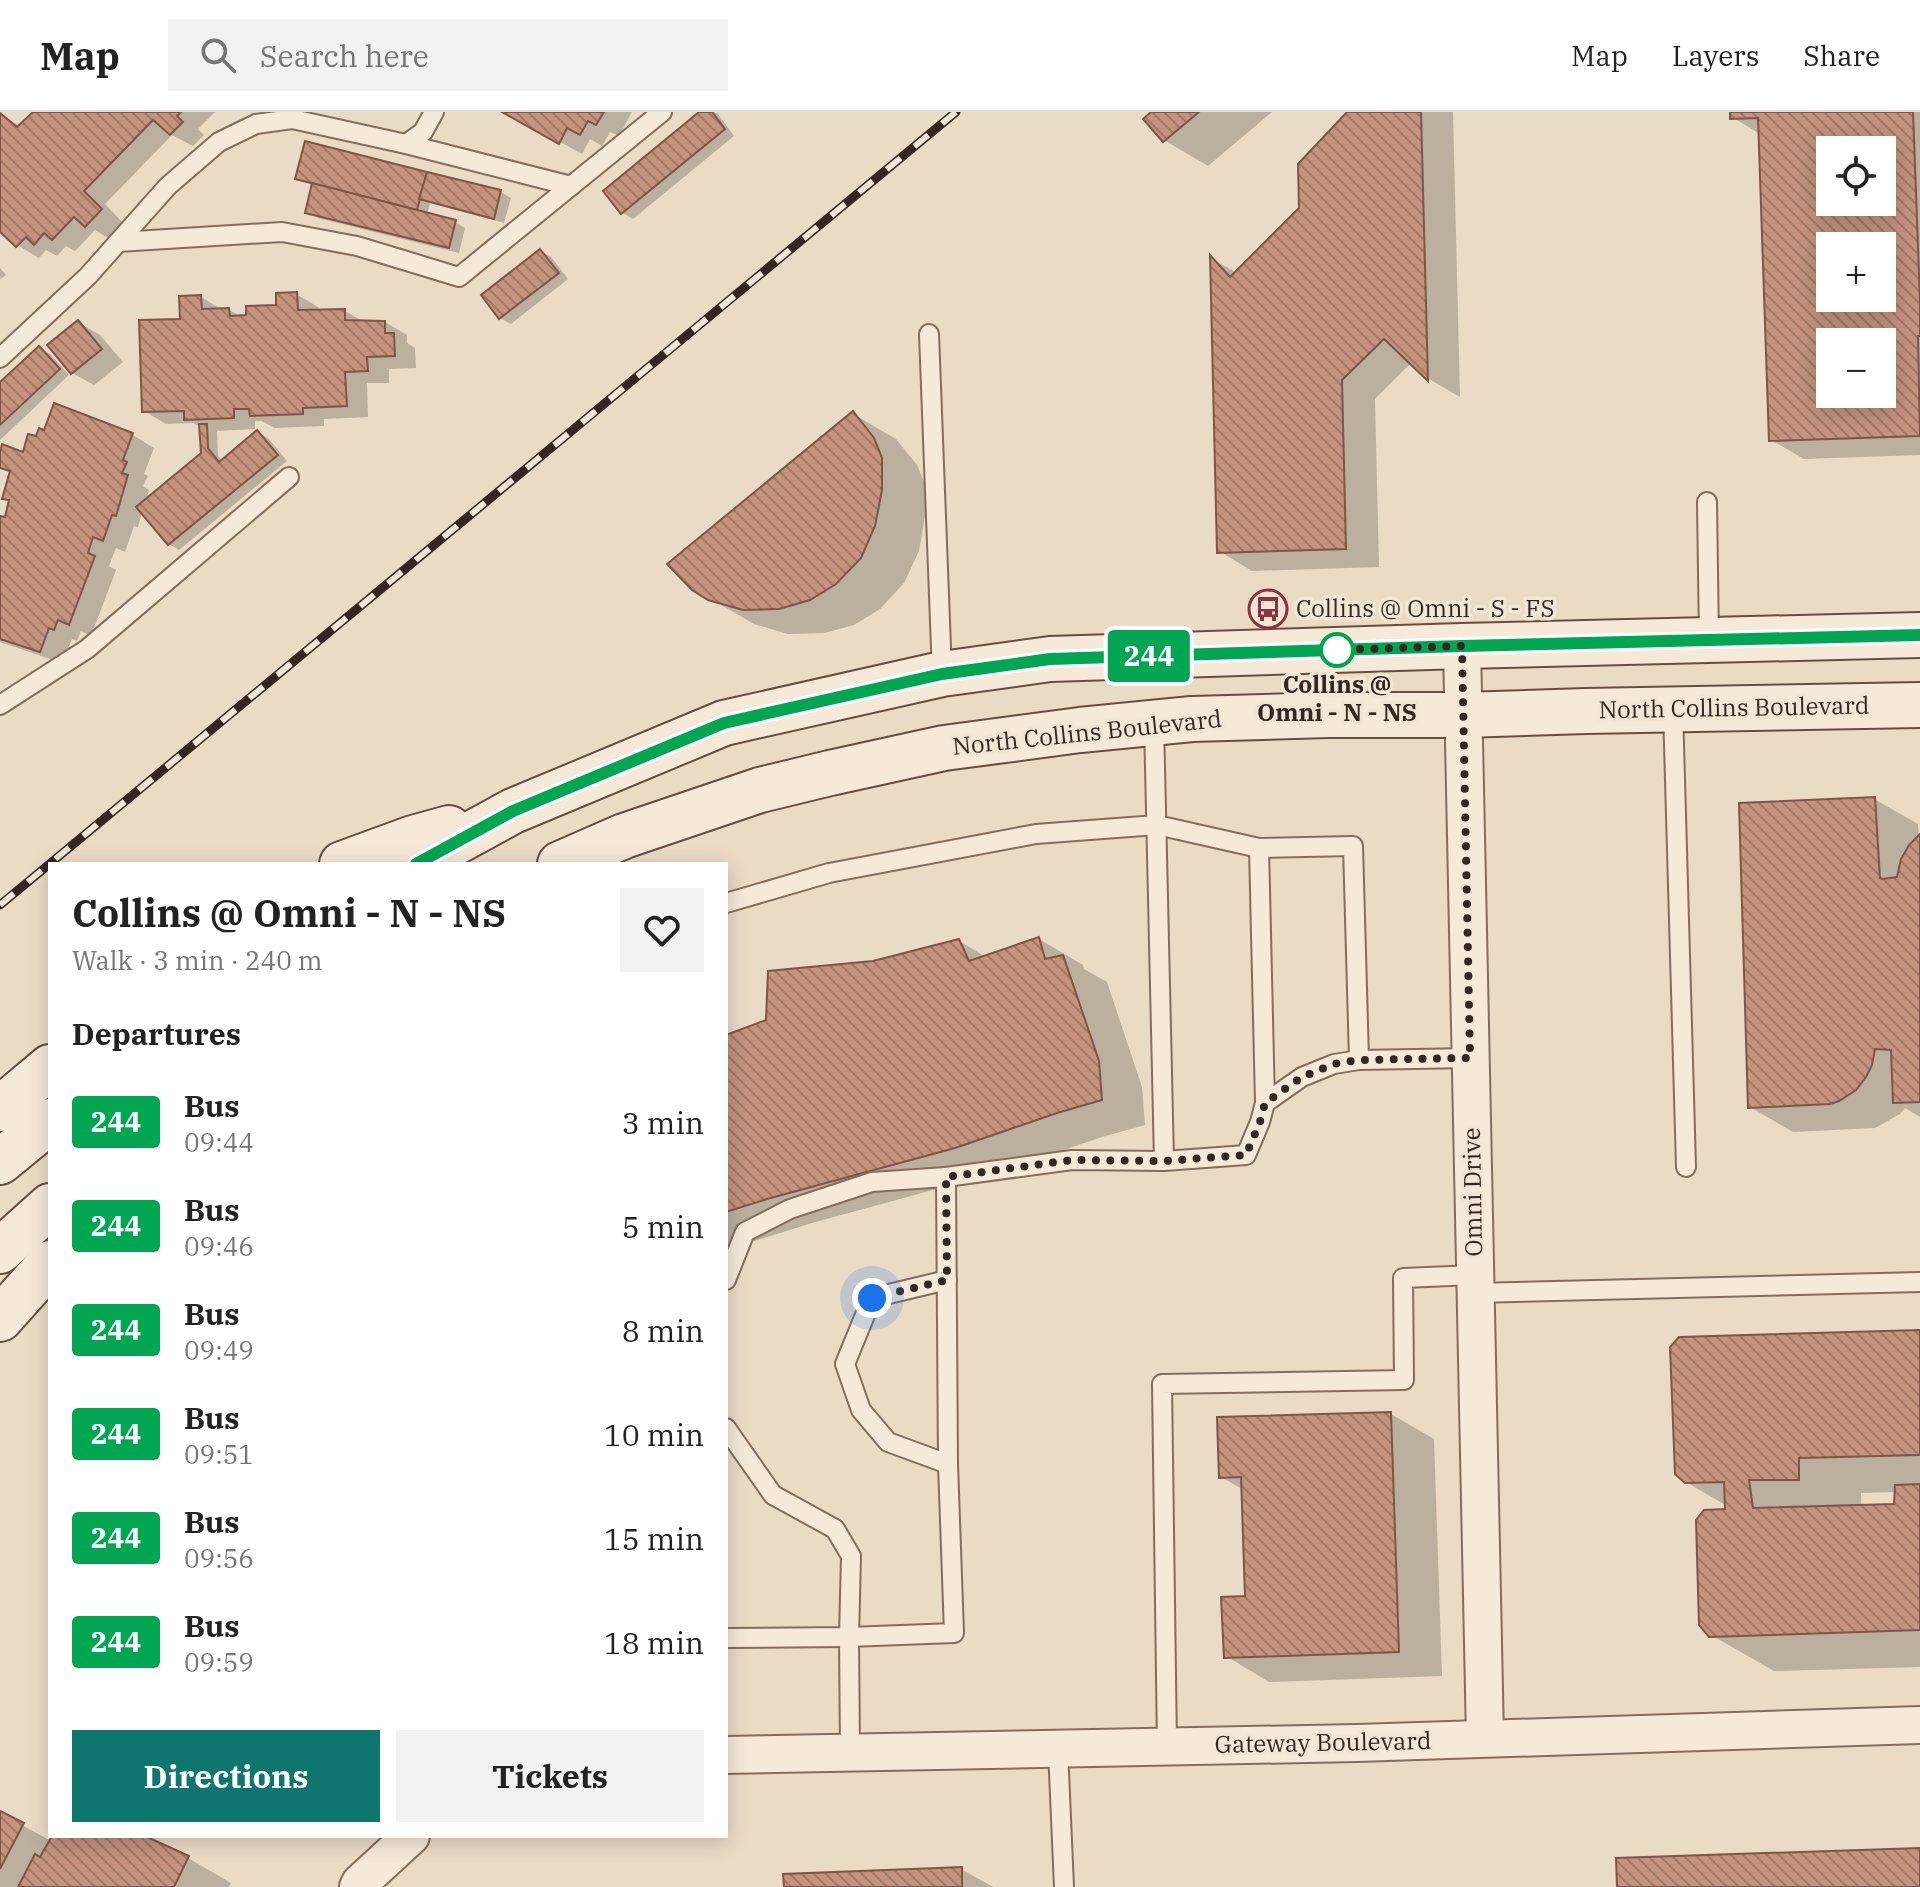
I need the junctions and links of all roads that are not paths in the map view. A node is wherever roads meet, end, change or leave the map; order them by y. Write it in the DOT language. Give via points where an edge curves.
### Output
graph roads {
  1 [pos="434,112"];
  2 [pos="662,112"];
  3 [pos="406,144"];
  4 [pos="571,186"];
  5 [pos="118,242"];
  6 [pos="929,334"];
  7 [pos="0,358"];
  8 [pos="289,477"];
  9 [pos="1707,502"];
  10 [pos="1920,635"];
  11 [pos="1709,640"];
  12 [pos="1462,646"];
  13 [pos="942,674"];
  14 [pos="1920,689"];
  15 [pos="0,705"];
  16 [pos="1920,705"];
  17 [pos="1853,706"];
  18 [pos="1673,709"];
  19 [pos="1463,715"];
  20 [pos="1154,723"];
  21 [pos="513,811"];
  22 [pos="1157,825"];
  23 [pos="1259,848"];
  24 [pos="347,862"];
  25 [pos="420,862"];
  26 [pos="565,862"];
  27 [pos="728,902"];
  28 [pos="1470,1058"];
  29 [pos="1359,1060"];
  30 [pos="48,1069"];
  31 [pos="1265,1103"];
  32 [pos="0,1109"];
  33 [pos="48,1123"];
  34 [pos="1164,1161"];
  35 [pos="0,1162"];
  36 [pos="1686,1167"];
  37 [pos="946,1177"];
  38 [pos="48,1208"];
  39 [pos="0,1251"];
  40 [pos="48,1265"];
  41 [pos="728,1275"];
  42 [pos="947,1280"];
  43 [pos="1920,1282"];
  44 [pos="1475,1284"];
  45 [pos="0,1319"];
  46 [pos="728,1431"];
  47 [pos="948,1464"];
  48 [pos="849,1637"];
  49 [pos="728,1638"];
  50 [pos="1920,1725"];
  51 [pos="1485,1738"];
  52 [pos="1167,1747"];
  53 [pos="1058,1749"];
  54 [pos="850,1752"];
  55 [pos="728,1755"];
  56 [pos="409,1838"];
  57 [pos="358,1887"];
  58 [pos="1064,1887"];
  1 -- 3 [label="lane" via="423,132"];
  2 -- 4 [label="lane"];
  3 -- 4 [label="lane"];
  3 -- 5 [label="lane" via="292,119 256,124 219,142 168,186"];
  4 -- 5 [label="lane" via="459,277 357,246 282,232"];
  5 -- 7 [label="lane"];
  6 -- 13 [label="lane"];
  8 -- 15 [label="lane" via="87,649"];
  9 -- 11 [label="lane"];
  10 -- 11 [label="main road"];
  11 -- 12 [label="main road"];
  12 -- 13 [label="main road" via="1050,659"];
  12 -- 19 [label="street, Omni Drive"];
  13 -- 21 [label="main road" via="724,723"];
  14 -- 17 [label="main road"];
  16 -- 17 [label="main road, North Collins Boulevard"];
  17 -- 18 [label="main road, North Collins Boulevard"];
  18 -- 19 [label="main road, North Collins Boulevard"];
  18 -- 36 [label="lane"];
  19 -- 20 [label="main road, North Collins Boulevard"];
  19 -- 28 [label="street, Omni Drive"];
  20 -- 22 [label="lane"];
  20 -- 26 [label="main road, North Collins Boulevard" via="944,748 830,773 690,813"];
  21 -- 24 [label="main road"];
  21 -- 25 [label="main road"];
  22 -- 23 [label="lane"];
  22 -- 27 [label="lane" via="1036,834 829,873"];
  22 -- 34 [label="lane"];
  23 -- 29 [label="lane" via="1353,846"];
  23 -- 31 [label="lane"];
  28 -- 29 [label="lane"];
  28 -- 44 [label="street, Omni Drive"];
  29 -- 31 [label="lane" via="1316,1070"];
  30 -- 32 [label="main road"];
  31 -- 34 [label="lane" via="1246,1155"];
  33 -- 35 [label="main road"];
  34 -- 37 [label="lane" via="1072,1160"];
  37 -- 41 [label="lane" via="872,1182 790,1209 745,1232"];
  37 -- 42 [label="lane"];
  38 -- 39 [label="main road"];
  40 -- 45 [label="main road"];
  42 -- 47 [label="lane"];
  42 -- 47 [label="lane" via="872,1298 845,1364 861,1410 888,1442"];
  43 -- 44 [label="lane"];
  44 -- 51 [label="street, Omni Drive"];
  44 -- 52 [label="lane" via="1403,1278 1404,1380 1162,1384"];
  46 -- 48 [label="lane" via="773,1495 835,1529 851,1556"];
  47 -- 48 [label="lane" via="954,1633"];
  48 -- 49 [label="lane"];
  48 -- 54 [label="lane"];
  50 -- 51 [label="street, Gateway Boulevard"];
  51 -- 52 [label="street, Gateway Boulevard"];
  52 -- 53 [label="street, Gateway Boulevard"];
  53 -- 54 [label="street, Gateway Boulevard"];
  53 -- 58 [label="lane"];
  54 -- 55 [label="street, Gateway Boulevard"];
  56 -- 57 [label="street"];
}
